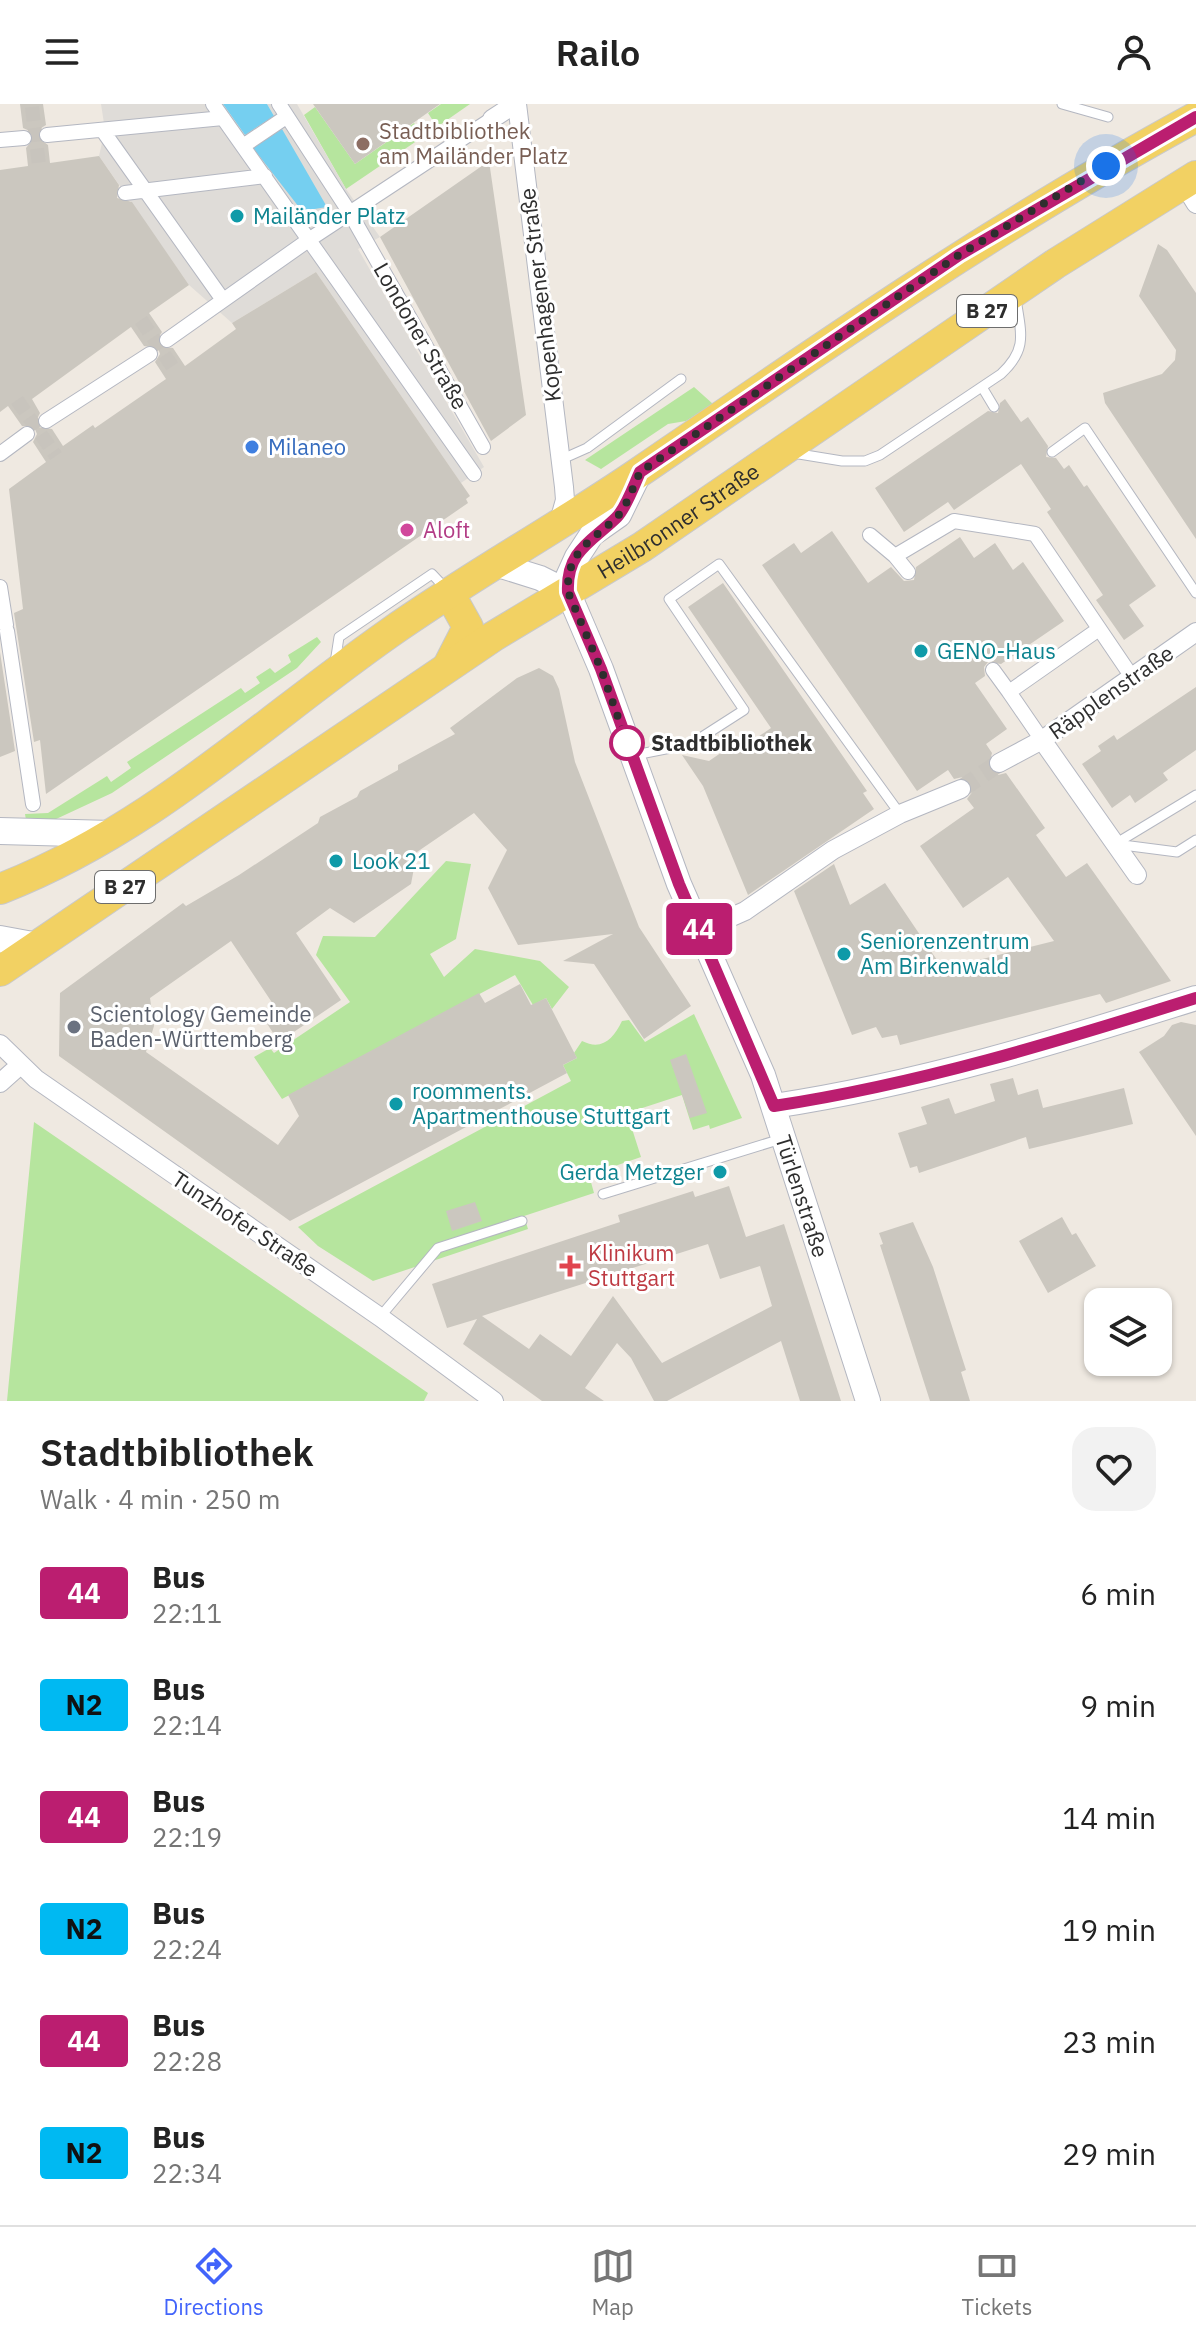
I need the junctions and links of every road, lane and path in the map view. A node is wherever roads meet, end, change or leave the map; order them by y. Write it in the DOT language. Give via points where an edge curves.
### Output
graph roads {
  1 [pos="213,104"];
  2 [pos="516,104"];
  3 [pos="1062,104"];
  4 [pos="283,110"];
  5 [pos="1108,117"];
  6 [pos="1196,117"];
  7 [pos="223,118"];
  8 [pos="492,119"];
  9 [pos="103,131"];
  10 [pos="47,135"];
  11 [pos="24,138"];
  12 [pos="0,140"];
  13 [pos="243,146"];
  14 [pos="265,176"];
  15 [pos="1192,187"];
  16 [pos="145,190"];
  17 [pos="125,193"];
  18 [pos="350,213"];
  19 [pos="310,239"];
  20 [pos="1015,291"];
  21 [pos="223,300"];
  22 [pos="167,340"];
  23 [pos="150,354"];
  24 [pos="681,379"];
  25 [pos="982,387"];
  26 [pos="994,407"];
  27 [pos="46,421"];
  28 [pos="446,433"];
  29 [pos="27,434"];
  30 [pos="433,442"];
  31 [pos="483,447"];
  32 [pos="782,451"];
  33 [pos="1052,452"];
  34 [pos="0,454"];
  35 [pos="560,460"];
  36 [pos="640,472"];
  37 [pos="474,474"];
  38 [pos="564,487"];
  39 [pos="604,496"];
  40 [pos="558,527"];
  41 [pos="870,535"];
  42 [pos="895,556"];
  43 [pos="495,564"];
  44 [pos="908,572"];
  45 [pos="0,587"];
  46 [pos="568,592"];
  47 [pos="449,593"];
  48 [pos="1196,593"];
  49 [pos="1099,629"];
  50 [pos="1196,632"];
  51 [pos="446,670"];
  52 [pos="993,670"];
  53 [pos="1132,677"];
  54 [pos="1009,692"];
  55 [pos="1042,740"];
  56 [pos="631,756"];
  57 [pos="999,763"];
  58 [pos="961,789"];
  59 [pos="1196,795"];
  60 [pos="33,804"];
  61 [pos="900,814"];
  62 [pos="0,831"];
  63 [pos="112,834"];
  64 [pos="1196,840"];
  65 [pos="1115,844"];
  66 [pos="1137,875"];
  67 [pos="0,889"];
  68 [pos="700,931"];
  69 [pos="0,939"];
  70 [pos="38,946"];
  71 [pos="0,971"];
  72 [pos="1196,998"];
  73 [pos="0,1044"];
  74 [pos="19,1066"];
  75 [pos="0,1083"];
  76 [pos="774,1106"];
  77 [pos="784,1138"];
  78 [pos="603,1194"];
  79 [pos="522,1221"];
  80 [pos="380,1317"];
  81 [pos="494,1401"];
  82 [pos="868,1401"];
  1 -- 7 [label="street, Londoner Straße"];
  2 -- 8 [label="street"];
  2 -- 35 [label="street, Kopenhagener Straße"];
  3 -- 5 [label="lane"];
  4 -- 13 [label="street"];
  4 -- 18 [label="street, Londoner Straße"];
  6 -- 36 [label="main road, B 27" via="959,255"];
  7 -- 9 [label="street"];
  7 -- 13 [label="street, Londoner Straße"];
  8 -- 18 [label="street"];
  9 -- 10 [label="street"];
  9 -- 16 [label="street"];
  11 -- 12 [label="street"];
  13 -- 14 [label="street, Londoner Straße"];
  14 -- 16 [label="street"];
  14 -- 19 [label="street, Londoner Straße"];
  15 -- 20 [label="main road, Heilbronner Straße / B 27"];
  16 -- 17 [label="street"];
  16 -- 21 [label="street"];
  18 -- 19 [label="street"];
  18 -- 31 [label="street, Londoner Straße"];
  19 -- 21 [label="street"];
  19 -- 28 [label="street, Londoner Straße"];
  20 -- 25 [label="lane" via="1018,358"];
  20 -- 32 [label="main road, Heilbronner Straße / B 27"];
  21 -- 22 [label="street"];
  23 -- 27 [label="street"];
  24 -- 35 [label="lane" via="587,448"];
  25 -- 26 [label="lane"];
  25 -- 32 [label="lane" via="865,461"];
  28 -- 30 [label="street, Londoner Straße"];
  28 -- 37 [label="street, Londoner Straße"];
  29 -- 34 [label="street"];
  32 -- 46 [label="main road, Heilbronner Straße / B 27"];
  33 -- 48 [label="lane" via="1085,428"];
  35 -- 38 [label="street, Kopenhagener Straße"];
  36 -- 39 [label="main road, B 27"];
  36 -- 46 [label="street" via="619,515 592,534 577,557 567,579"];
  38 -- 39 [label="street"];
  38 -- 40 [label="street, Kopenhagener Straße"];
  39 -- 40 [label="main road, B 27"];
  40 -- 43 [label="main road, B 27"];
  41 -- 42 [label="street"];
  42 -- 44 [label="street"];
  42 -- 49 [label="street" via="954,521 1035,534"];
  43 -- 46 [label="street"];
  43 -- 47 [label="main road, B 27"];
  45 -- 60 [label="street"];
  46 -- 51 [label="main road, Heilbronner Straße / B 27"];
  46 -- 56 [label="street, Türlenstraße"];
  47 -- 51 [label="main road" via="468,627"];
  47 -- 63 [label="main road, B 27" via="332,675 249,742"];
  49 -- 53 [label="street"];
  49 -- 54 [label="street"];
  50 -- 53 [label="street, Räpplenstraße"];
  51 -- 70 [label="main road, Heilbronner Straße / B 27"];
  52 -- 54 [label="street"];
  53 -- 55 [label="street, Räpplenstraße"];
  54 -- 55 [label="street"];
  55 -- 57 [label="street"];
  55 -- 65 [label="street, Räpplenstraße"];
  56 -- 61 [label="lane" via="691,744 744,710 669,599 719,564"];
  56 -- 68 [label="street, Türlenstraße"];
  58 -- 61 [label="street"];
  59 -- 65 [label="lane"];
  61 -- 68 [label="street" via="833,850 745,911"];
  62 -- 63 [label="main road"];
  63 -- 67 [label="main road, B 27"];
  64 -- 65 [label="lane" via="1177,852"];
  65 -- 66 [label="street, Räpplenstraße"];
  68 -- 76 [label="street, Türlenstraße"];
  69 -- 70 [label="main road"];
  70 -- 71 [label="main road, Heilbronner Straße / B 27"];
  72 -- 76 [label="street" via="943,1074"];
  73 -- 74 [label="street, Tunzhofer Straße"];
  74 -- 75 [label="street"];
  74 -- 80 [label="street, Tunzhofer Straße"];
  76 -- 77 [label="street, Türlenstraße"];
  77 -- 78 [label="lane"];
  77 -- 82 [label="street, Türlenstraße"];
  79 -- 80 [label="lane" via="438,1248"];
  80 -- 81 [label="street, Tunzhofer Straße"];
}
